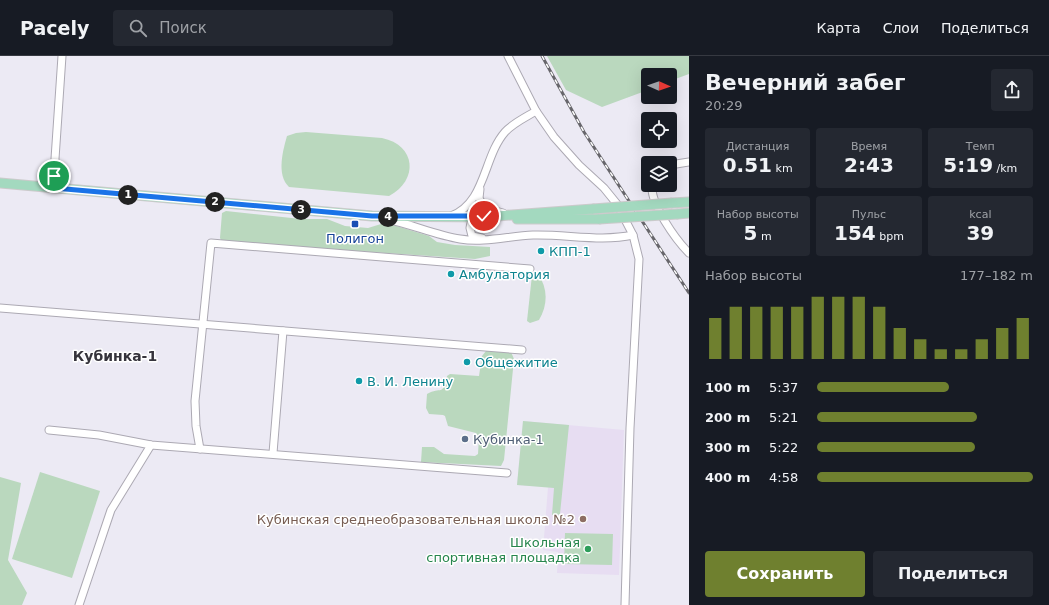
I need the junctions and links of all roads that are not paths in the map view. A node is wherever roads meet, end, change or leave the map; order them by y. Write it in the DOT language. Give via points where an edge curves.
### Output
graph roads {
  1 [pos="62,56"];
  2 [pos="508,56"];
  3 [pos="536,111"];
  4 [pos="689,162"];
  5 [pos="677,164"];
  6 [pos="0,183"];
  7 [pos="481,184"];
  8 [pos="54,188"];
  9 [pos="653,192"];
  10 [pos="689,202"];
  11 [pos="689,213"];
  12 [pos="513,214"];
  13 [pos="372,216"];
  14 [pos="486,216"];
  15 [pos="446,218"];
  16 [pos="633,235"];
  17 [pos="488,239"];
  18 [pos="689,253"];
  19 [pos="530,269"];
  20 [pos="0,308"];
  21 [pos="203,324"];
  22 [pos="283,331"];
  23 [pos="522,350"];
  24 [pos="49,430"];
  25 [pos="151,445"];
  26 [pos="200,449"];
  27 [pos="272,453"];
  28 [pos="507,473"];
  29 [pos="79,605"];
  30 [pos="625,605"];
  1 -- 8 [label="street"];
  2 -- 3 [label="street"];
  3 -- 7 [label="street" via="505,132"];
  3 -- 16 [label="street" via="579,165 617,204"];
  4 -- 5 [label="street"];
  6 -- 8 [label="main road"];
  7 -- 12 [label="street" via="479,198 484,208"];
  7 -- 15 [label="street" via="465,208"];
  8 -- 13 [label="main road"];
  9 -- 18 [label="street" via="653,198 676,238"];
  10 -- 12 [label="main road, bridge"];
  11 -- 14 [label="main road, bridge" via="544,220"];
  12 -- 14 [label="main road"];
  13 -- 15 [label="main road"];
  13 -- 17 [label="street" via="404,222 459,239"];
  14 -- 15 [label="main road"];
  14 -- 17 [label="street" via="471,222 470,232 477,238"];
  16 -- 17 [label="street" via="614,238 534,235"];
  16 -- 30 [label="street" via="639,259 630,428"];
  19 -- 21 [label="street" via="211,243"];
  20 -- 21 [label="street"];
  21 -- 22 [label="street"];
  21 -- 26 [label="street" via="195,401"];
  22 -- 23 [label="street"];
  22 -- 27 [label="street"];
  24 -- 25 [label="street" via="99,435"];
  25 -- 26 [label="street"];
  25 -- 29 [label="street" via="111,510"];
  26 -- 27 [label="street"];
  27 -- 28 [label="street"];
}
